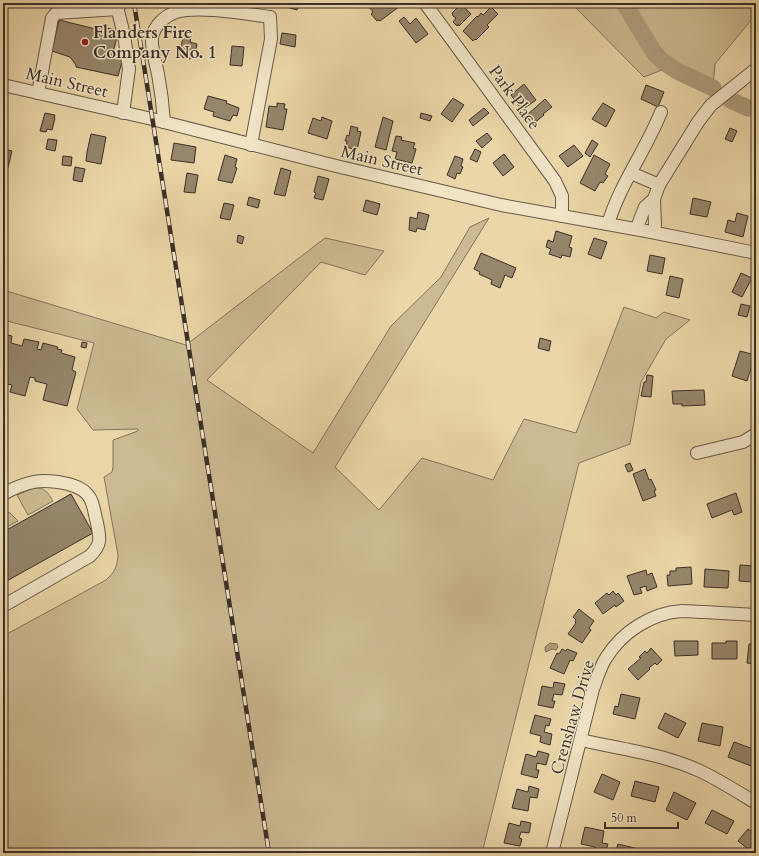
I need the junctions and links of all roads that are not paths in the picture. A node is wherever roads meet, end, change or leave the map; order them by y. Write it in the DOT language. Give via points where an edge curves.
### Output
graph roads {
  1 [pos="425,3"];
  2 [pos="117,6"];
  3 [pos="756,69"];
  4 [pos="3,85"];
  5 [pos="38,93"];
  6 [pos="661,112"];
  7 [pos="123,113"];
  8 [pos="164,122"];
  9 [pos="251,145"];
  10 [pos="631,173"];
  11 [pos="659,185"];
  12 [pos="654,198"];
  13 [pos="562,216"];
  14 [pos="608,224"];
  15 [pos="637,229"];
  16 [pos="654,232"];
  17 [pos="756,253"];
  18 [pos="756,434"];
  19 [pos="697,453"];
  20 [pos="3,494"];
  21 [pos="3,606"];
  22 [pos="756,615"];
  23 [pos="581,740"];
  24 [pos="756,803"];
  25 [pos="552,853"];
  1 -- 13 [label="street, Park Place" via="555,181 562,196"];
  2 -- 5 [label="street" via="56,13 52,18"];
  2 -- 7 [label="street" via="129,69"];
  3 -- 11 [label="street" via="711,105"];
  4 -- 5 [label="street, Main Street"];
  5 -- 7 [label="street, Main Street"];
  6 -- 10 [label="street"];
  7 -- 8 [label="street, Main Street"];
  8 -- 9 [label="street, Main Street"];
  8 -- 9 [label="street" via="152,43 153,34 165,17 176,12 204,10 270,17 271,39"];
  9 -- 13 [label="street, Main Street" via="501,205"];
  10 -- 11 [label="street"];
  10 -- 14 [label="street"];
  11 -- 12 [label="street"];
  12 -- 15 [label="street" via="645,207"];
  12 -- 16 [label="street"];
  13 -- 14 [label="street, Main Street"];
  14 -- 15 [label="street, Main Street"];
  15 -- 16 [label="street, Main Street"];
  16 -- 17 [label="street, Main Street"];
  18 -- 19 [label="street" via="743,442"];
  20 -- 21 [label="street" via="36,481 54,481 79,488 92,502 100,543 90,556"];
  22 -- 23 [label="street, Crenshaw Drive" via="682,611 650,619 636,627 605,659 593,689"];
  23 -- 24 [label="street" via="683,764 712,777"];
  23 -- 25 [label="street, Crenshaw Drive"];
}
